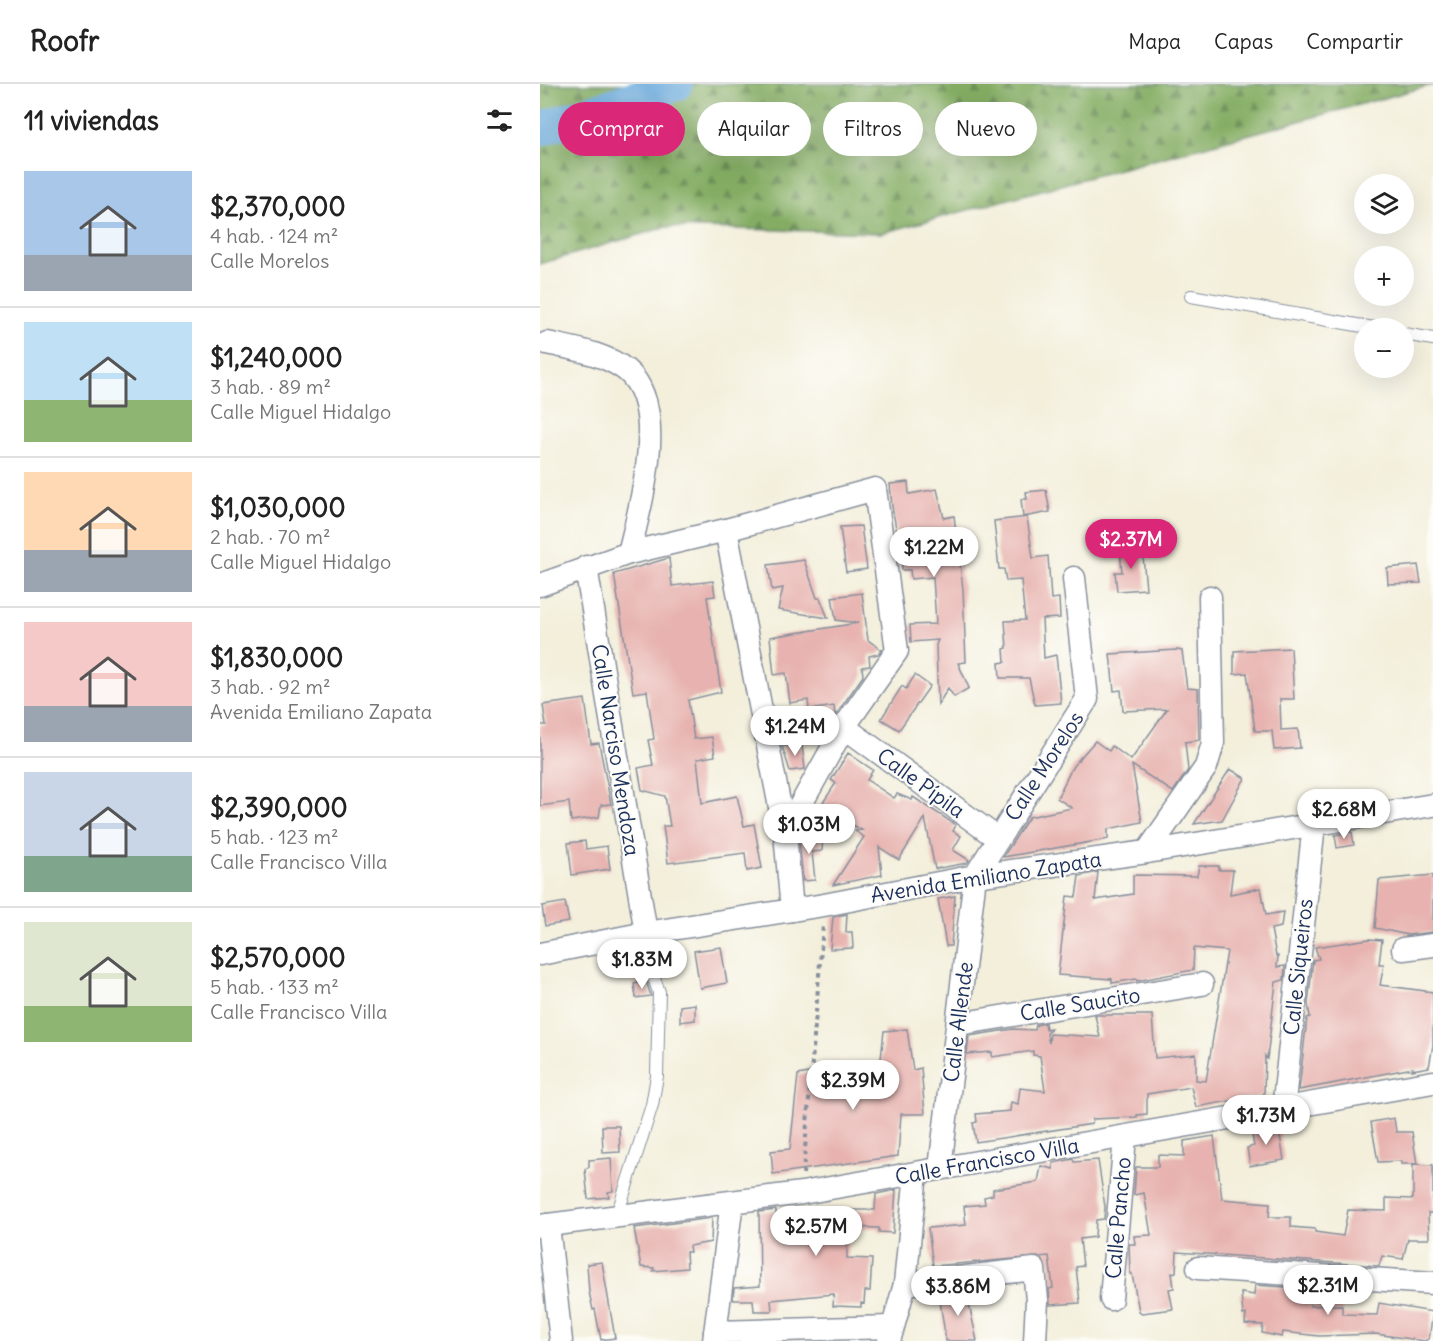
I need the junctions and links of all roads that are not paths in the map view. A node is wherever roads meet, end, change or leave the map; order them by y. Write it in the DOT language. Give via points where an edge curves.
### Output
graph roads {
  1 [pos="1191,296"];
  2 [pos="1354,325"];
  3 [pos="1414,336"];
  4 [pos="1433,339"];
  5 [pos="548,343"];
  6 [pos="726,530"];
  7 [pos="630,553"];
  8 [pos="586,567"];
  9 [pos="1074,578"];
  10 [pos="540,585"];
  11 [pos="1210,597"];
  12 [pos="844,727"];
  13 [pos="1433,805"];
  14 [pos="1314,824"];
  15 [pos="786,833"];
  16 [pos="997,838"];
  17 [pos="1147,852"];
  18 [pos="975,876"];
  19 [pos="792,910"];
  20 [pos="646,933"];
  21 [pos="617,939"];
  22 [pos="1433,945"];
  23 [pos="1404,949"];
  24 [pos="540,954"];
  25 [pos="1202,984"];
  26 [pos="958,1024"];
  27 [pos="1433,1082"];
  28 [pos="1283,1110"];
  29 [pos="1125,1137"];
  30 [pos="940,1168"];
  31 [pos="916,1173"];
  32 [pos="732,1202"];
  33 [pos="617,1215"];
  34 [pos="544,1225"];
  35 [pos="1197,1268"];
  36 [pos="1433,1283"];
  37 [pos="904,1284"];
  38 [pos="1111,1299"];
  39 [pos="890,1334"];
  40 [pos="715,1336"];
  41 [pos="561,1341"];
  42 [pos="1035,1341"];
  1 -- 2 [label="lane"];
  3 -- 4 [label="lane"];
  5 -- 7 [label="street" via="599,356 627,371 644,396 649,429 643,494"];
  6 -- 7 [label="street"];
  6 -- 12 [label="street" via="875,489 897,651"];
  6 -- 15 [label="street"];
  7 -- 8 [label="street"];
  8 -- 10 [label="street"];
  8 -- 20 [label="street, Calle Narciso Mendoza"];
  9 -- 16 [label="street, Calle Morelos" via="1087,699"];
  11 -- 17 [label="street" via="1213,743 1206,767"];
  12 -- 15 [label="street"];
  12 -- 16 [label="street, Calle Pípila"];
  13 -- 14 [label="street, Avenida Emiliano Zapata"];
  14 -- 17 [label="street, Avenida Emiliano Zapata"];
  14 -- 28 [label="street, Calle Siqueiros"];
  15 -- 19 [label="street"];
  16 -- 18 [label="street, Calle Morelos"];
  17 -- 18 [label="street, Avenida Emiliano Zapata"];
  18 -- 19 [label="street, Avenida Emiliano Zapata"];
  18 -- 26 [label="street, Calle Allende"];
  19 -- 20 [label="street, Avenida Emiliano Zapata"];
  20 -- 21 [label="street, Avenida Emiliano Zapata"];
  21 -- 24 [label="street, Avenida Emiliano Zapata"];
  21 -- 33 [label="lane" via="652,973 659,992 657,1076 652,1104"];
  22 -- 23 [label="street"];
  25 -- 26 [label="street, Calle Saucito"];
  26 -- 30 [label="street, Calle Allende"];
  27 -- 28 [label="street, Calle Francisco Villa"];
  28 -- 29 [label="street, Calle Francisco Villa"];
  29 -- 30 [label="street, Calle Francisco Villa"];
  29 -- 38 [label="street, Calle Pancho"];
  30 -- 31 [label="street, Calle Francisco Villa"];
  31 -- 32 [label="street, Calle Francisco Villa"];
  31 -- 37 [label="street"];
  32 -- 33 [label="street, Calle Francisco Villa"];
  32 -- 40 [label="street"];
  33 -- 34 [label="street, Calle Francisco Villa"];
  34 -- 41 [label="street"];
  35 -- 36 [label="street"];
  37 -- 39 [label="street"];
  37 -- 42 [label="street" via="1034,1269"];
  39 -- 40 [label="street"];
}
